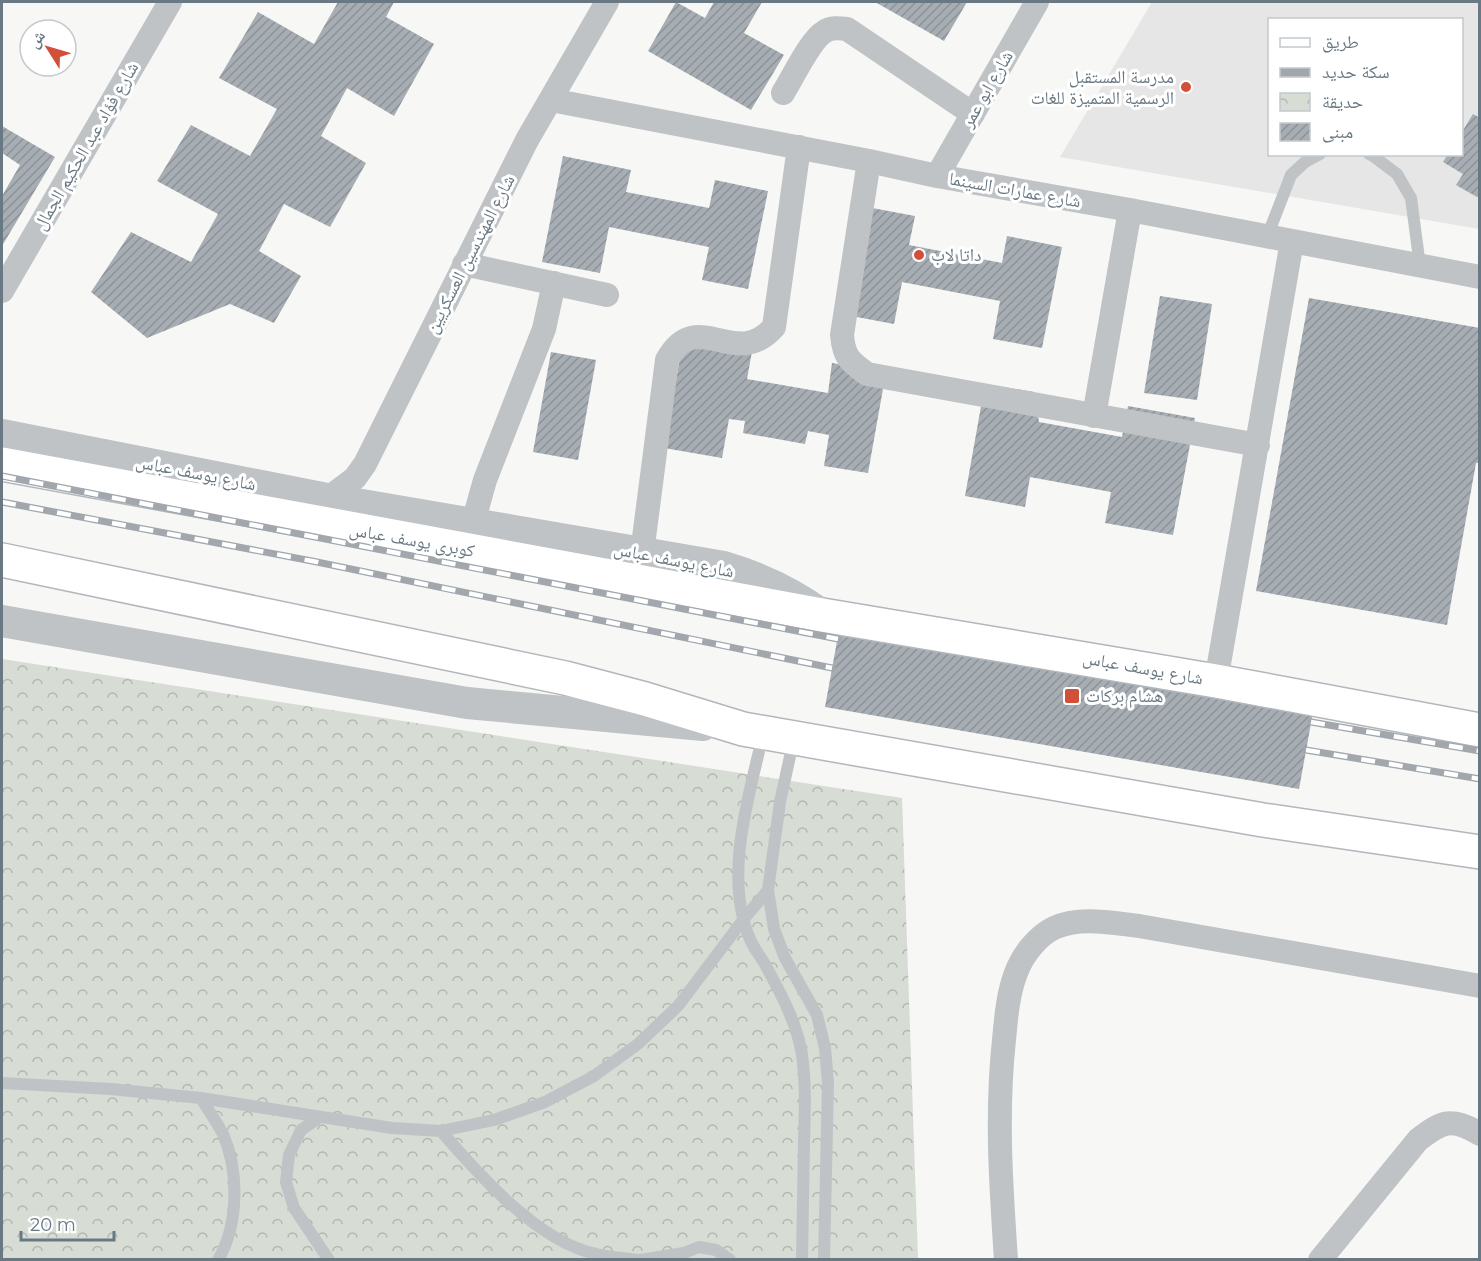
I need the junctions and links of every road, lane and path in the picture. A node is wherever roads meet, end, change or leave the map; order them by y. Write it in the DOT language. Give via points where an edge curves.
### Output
graph roads {
  1 [pos="170,2"];
  2 [pos="607,2"];
  3 [pos="1037,2"];
  4 [pos="783,93"];
  5 [pos="551,100"];
  6 [pos="973,114"];
  7 [pos="799,147"];
  8 [pos="1316,156"];
  9 [pos="1373,156"];
  10 [pos="869,160"];
  11 [pos="937,176"];
  12 [pos="1130,210"];
  13 [pos="1267,237"];
  14 [pos="1292,241"];
  15 [pos="464,264"];
  16 [pos="1420,266"];
  17 [pos="1479,277"];
  18 [pos="554,283"];
  19 [pos="2,291"];
  20 [pos="607,295"];
  21 [pos="1094,416"];
  22 [pos="2,435"];
  23 [pos="1258,445"];
  24 [pos="2,464"];
  25 [pos="327,498"];
  26 [pos="473,523"];
  27 [pos="642,553"];
  28 [pos="2,560"];
  29 [pos="822,615"];
  30 [pos="2,621"];
  31 [pos="1216,681"];
  32 [pos="1479,730"];
  33 [pos="767,733"];
  34 [pos="1479,852"];
  35 [pos="768,890"];
  36 [pos="743,920"];
  37 [pos="1479,986"];
  38 [pos="2,1083"];
  39 [pos="201,1098"];
  40 [pos="320,1117"];
  41 [pos="441,1131"];
  42 [pos="1479,1134"];
  43 [pos="218,1260"];
  44 [pos="328,1260"];
  45 [pos="639,1260"];
  46 [pos="730,1260"];
  47 [pos="802,1260"];
  48 [pos="824,1260"];
  49 [pos="1006,1260"];
  50 [pos="1320,1260"];
  1 -- 19 [label="street, شارع فؤاد عبد الحكيم الجمال"];
  2 -- 5 [label="street, شارع المهندسين العسكريين"];
  3 -- 6 [label="street, شارع ابو عمر"];
  4 -- 6 [label="street" via="822,33 834,28 847,29"];
  5 -- 7 [label="street, شارع عمارات السينما"];
  5 -- 15 [label="street, شارع المهندسين العسكريين"];
  6 -- 11 [label="street, شارع ابو عمر"];
  7 -- 10 [label="street, شارع عمارات السينما"];
  7 -- 27 [label="street" via="774,327 752,343 688,338 675,347 667,360"];
  8 -- 13 [label="lane" via="1291,175"];
  9 -- 16 [label="lane" via="1397,174 1411,198"];
  10 -- 11 [label="street, شارع عمارات السينما"];
  10 -- 21 [label="street" via="842,335 843,351 854,364 867,374"];
  11 -- 12 [label="street, شارع عمارات السينما"];
  12 -- 13 [label="street, شارع عمارات السينما"];
  12 -- 21 [label="street"];
  13 -- 14 [label="street, شارع عمارات السينما"];
  14 -- 16 [label="street, شارع عمارات السينما"];
  14 -- 23 [label="street"];
  15 -- 18 [label="street"];
  15 -- 25 [label="street, شارع المهندسين العسكريين" via="365,464 355,478"];
  16 -- 17 [label="street, شارع عمارات السينما"];
  18 -- 20 [label="street"];
  18 -- 26 [label="street" via="544,329 485,480"];
  21 -- 23 [label="street"];
  22 -- 25 [label="street, شارع يوسف عباس"];
  23 -- 31 [label="street"];
  24 -- 29 [label="main road, كوبرى يوسف عباس"];
  25 -- 26 [label="street, شارع يوسف عباس"];
  26 -- 27 [label="street, شارع يوسف عباس"];
  27 -- 29 [label="street, شارع يوسف عباس" via="751,575 800,599"];
  28 -- 33 [label="main road" via="565,678"];
  29 -- 31 [label="main road, شارع يوسف عباس"];
  30 -- 33 [label="street" via="467,703"];
  31 -- 32 [label="main road, شارع يوسف عباس"];
  33 -- 34 [label="main road" via="1285,823"];
  33 -- 35 [label="lane" via="780,802"];
  33 -- 36 [label="lane" via="749,795 738,866 737,893"];
  35 -- 36 [label="lane"];
  35 -- 48 [label="lane" via="774,929 785,958 817,1015 825,1048 828,1083"];
  36 -- 41 [label="lane" via="678,1006 638,1044 594,1076 546,1102 494,1120"];
  36 -- 47 [label="lane" via="794,1023 802,1053"];
  37 -- 49 [label="street" via="1139,926 1068,922 1051,929 1023,958 1015,974 1006,1019 999,1087"];
  38 -- 39 [label="lane"];
  39 -- 40 [label="lane"];
  39 -- 43 [label="lane" via="223,1134 235,1174 234,1216"];
  40 -- 41 [label="lane"];
  40 -- 44 [label="lane" via="301,1130 289,1155 286,1182 294,1209"];
  41 -- 45 [label="lane" via="476,1172 553,1237 595,1254"];
  42 -- 50 [label="street" via="1463,1124 1448,1122 1418,1140"];
  45 -- 46 [label="lane" via="699,1247 716,1250"];
}
